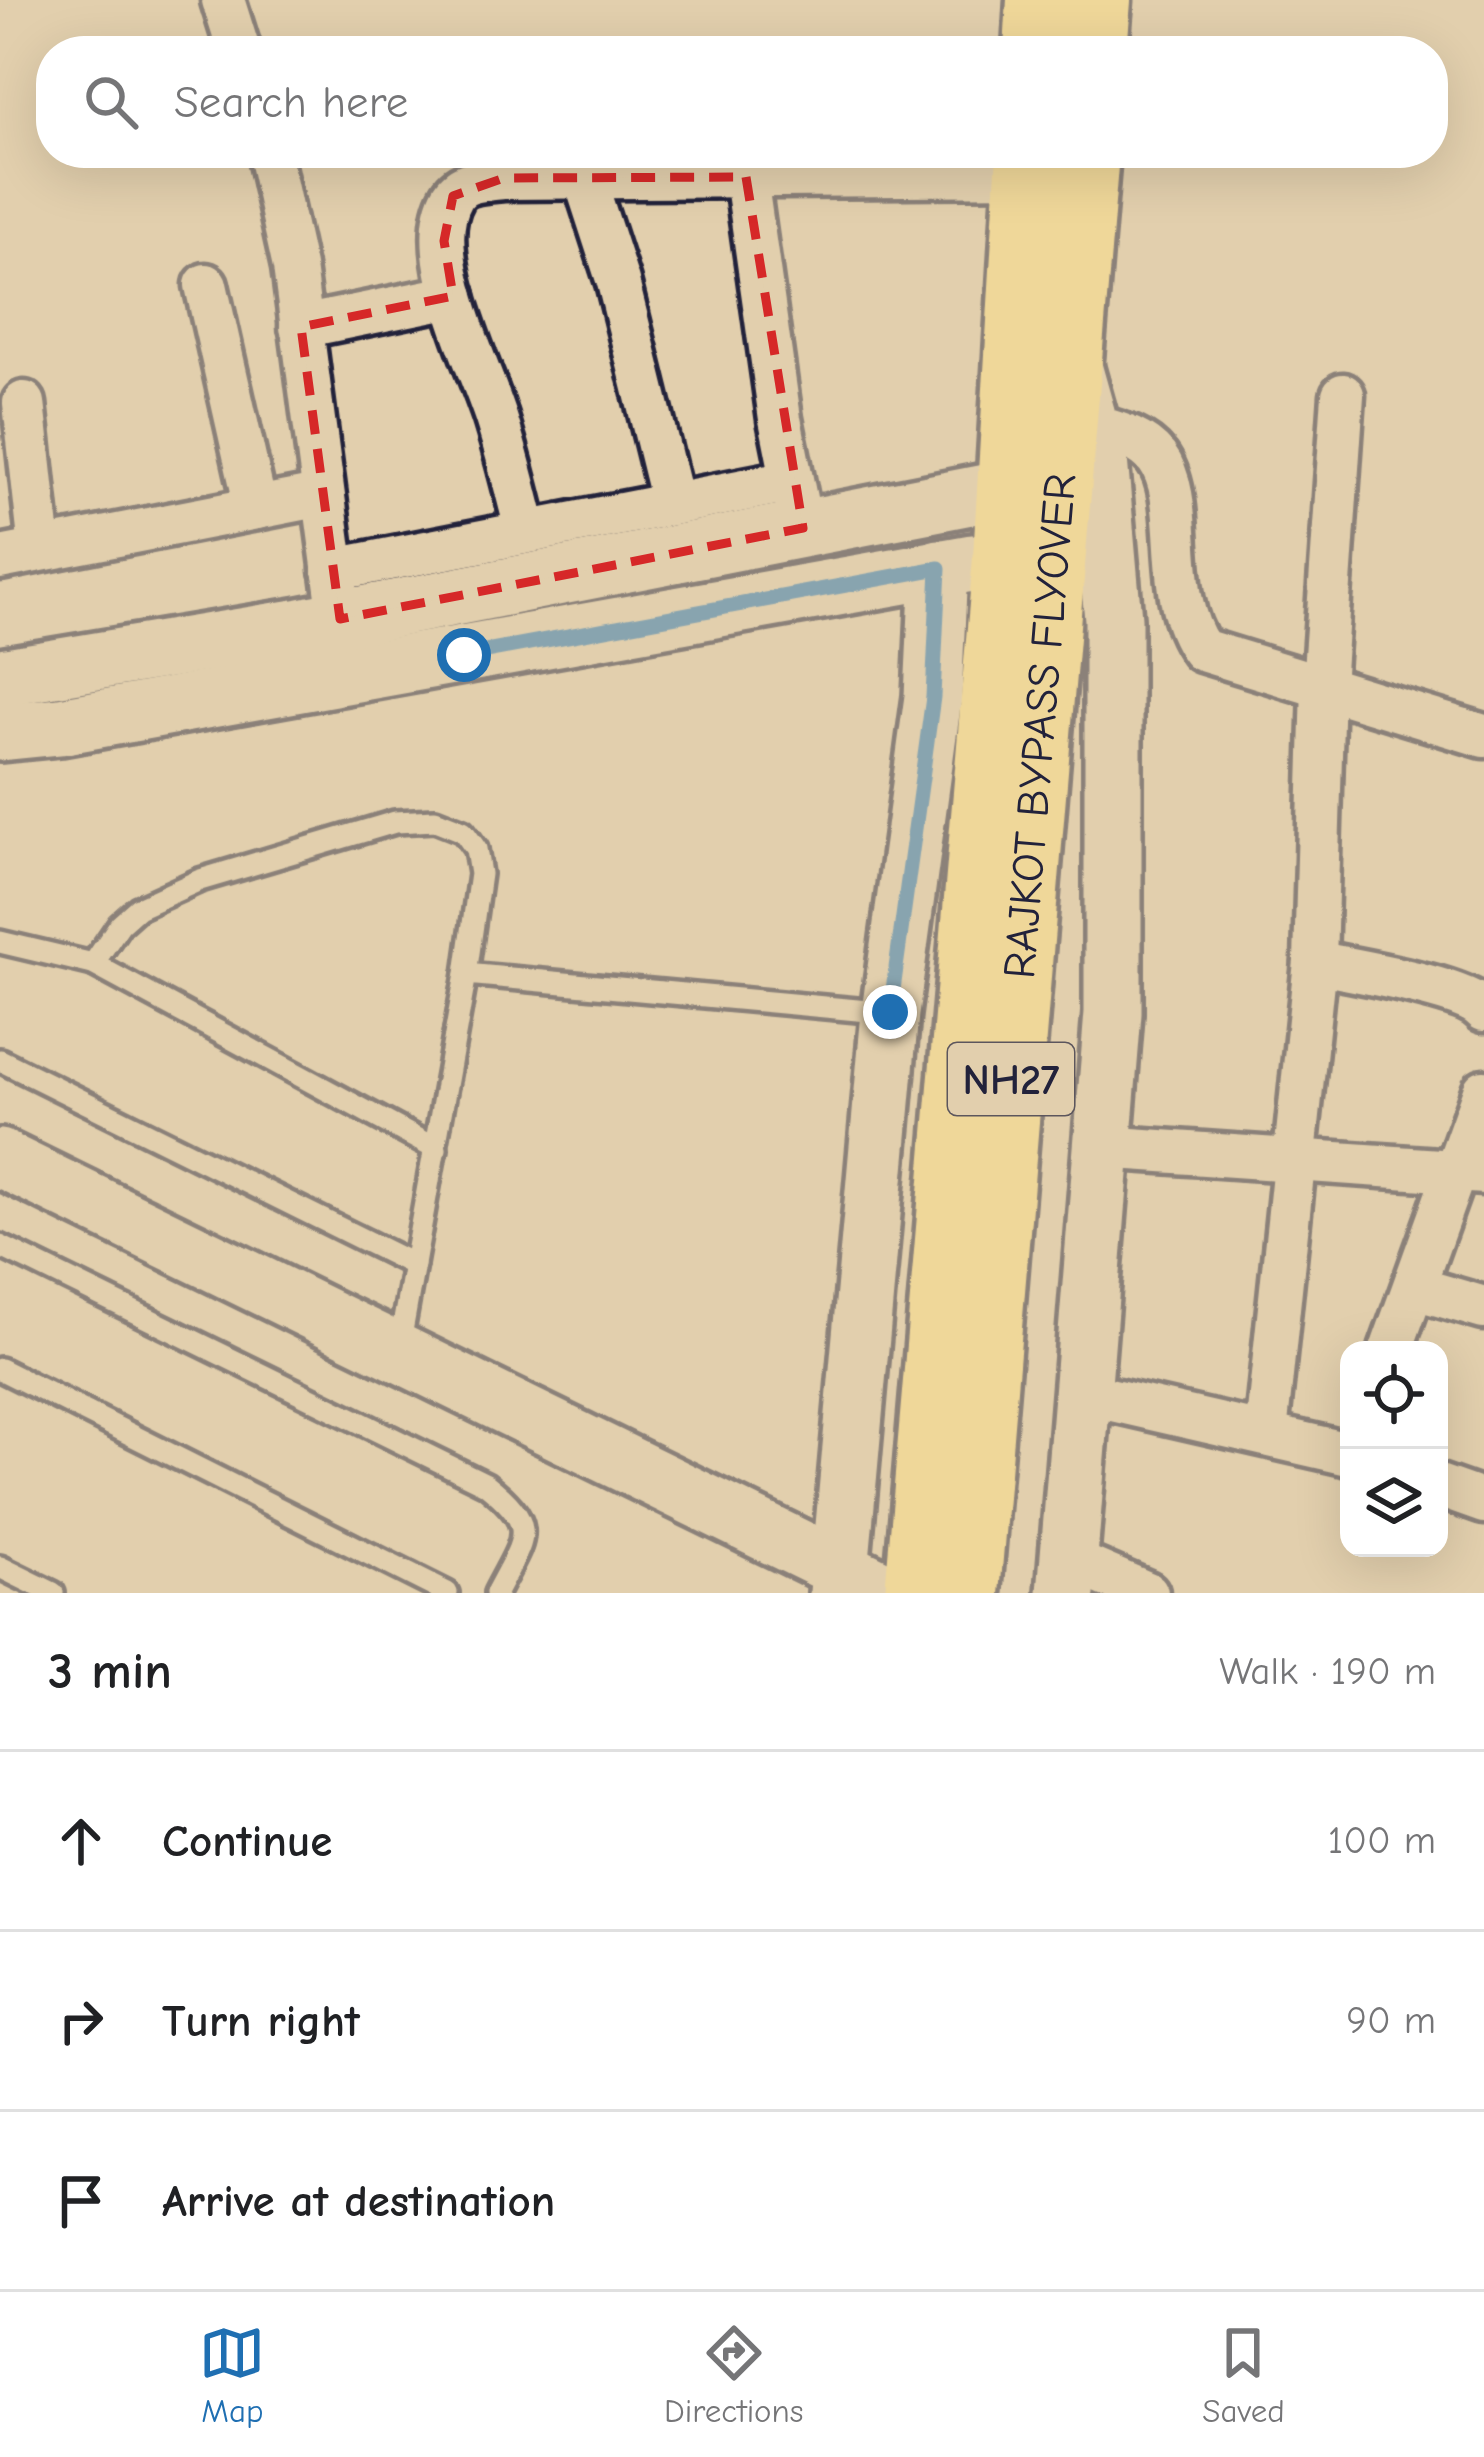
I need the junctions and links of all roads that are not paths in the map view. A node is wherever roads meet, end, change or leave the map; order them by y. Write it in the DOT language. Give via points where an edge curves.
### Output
graph roads {
  1 [pos="223,0"];
  2 [pos="1040,0"];
  3 [pos="1098,0"];
  4 [pos="234,36"];
  5 [pos="1038,36"];
  6 [pos="1095,36"];
  7 [pos="272,168"];
  8 [pos="906,168"];
  9 [pos="1047,168"];
  10 [pos="1049,168"];
  11 [pos="584,177"];
  12 [pos="746,177"];
  13 [pos="206,285"];
  14 [pos="453,296"];
  15 [pos="301,328"];
  16 [pos="1071,361"];
  17 [pos="1343,395"];
  18 [pos="23,403"];
  19 [pos="1090,425"];
  20 [pos="1011,488"];
  21 [pos="323,495"];
  22 [pos="672,502"];
  23 [pos="797,504"];
  24 [pos="256,508"];
  25 [pos="526,530"];
  26 [pos="20,554"];
  27 [pos="1030,562"];
  28 [pos="939,568"];
  29 [pos="337,594"];
  30 [pos="0,677"];
  31 [pos="1323,686"];
  32 [pos="0,733"];
  33 [pos="1484,736"];
  34 [pos="0,942"];
  35 [pos="1315,962"];
  36 [pos="93,964"];
  37 [pos="466,974"];
  38 [pos="1484,1010"];
  39 [pos="890,1012"];
  40 [pos="0,1060"];
  41 [pos="1484,1090"];
  42 [pos="436,1148"];
  43 [pos="1102,1148"];
  44 [pos="0,1158"];
  45 [pos="1295,1160"];
  46 [pos="1469,1172"];
  47 [pos="0,1194"];
  48 [pos="0,1246"];
  49 [pos="414,1265"];
  50 [pos="1415,1288"];
  51 [pos="1484,1308"];
  52 [pos="1394,1341"];
  53 [pos="398,1354"];
  54 [pos="0,1369"];
  55 [pos="1082,1393"];
  56 [pos="1266,1433"];
  57 [pos="1340,1452"];
  58 [pos="1448,1489"];
  59 [pos="1484,1502"];
  60 [pos="0,1568"];
  61 [pos="1067,1576"];
  62 [pos="844,1586"];
  63 [pos="53,1593"];
  64 [pos="447,1593"];
  65 [pos="496,1593"];
  66 [pos="918,1593"];
  67 [pos="967,1593"];
  68 [pos="1147,1593"];
  1 -- 4 [label="street"];
  2 -- 5 [label="highway"];
  3 -- 6 [label="highway"];
  7 -- 15 [label="street"];
  8 -- 12 [label="street"];
  9 -- 20 [label="highway, NH27"];
  10 -- 16 [label="highway, NH27"];
  11 -- 12 [label="street"];
  11 -- 14 [label="street" via="464,185 446,219"];
  11 -- 22 [label="street"];
  12 -- 23 [label="street"];
  13 -- 24 [label="street"];
  14 -- 15 [label="street"];
  14 -- 25 [label="street"];
  15 -- 21 [label="street"];
  16 -- 19 [label="street"];
  16 -- 27 [label="highway, RAJKOT BYPASS FLYOVER / NH27"];
  17 -- 31 [label="street"];
  18 -- 26 [label="street"];
  19 -- 31 [label="street" via="1130,436 1157,459 1169,488 1188,631 1202,650"];
  19 -- 43 [label="street" via="1113,619 1113,1013"];
  20 -- 23 [label="street"];
  20 -- 27 [label="highway, NH27"];
  21 -- 24 [label="street"];
  21 -- 29 [label="street"];
  22 -- 23 [label="street"];
  22 -- 25 [label="street"];
  23 -- 29 [label="street"];
  24 -- 26 [label="street"];
  25 -- 29 [label="street"];
  27 -- 28 [label="street"];
  27 -- 66 [label="highway, RAJKOT BYPASS FLYOVER / NH27" via="997,661"];
  27 -- 67 [label="highway, RAJKOT BYPASS FLYOVER / NH27"];
  28 -- 32 [label="street"];
  28 -- 39 [label="street" via="933,697"];
  29 -- 30 [label="street"];
  31 -- 33 [label="street"];
  31 -- 35 [label="street"];
  34 -- 36 [label="lane"];
  35 -- 38 [label="street" via="1444,991"];
  35 -- 45 [label="street"];
  36 -- 37 [label="lane" via="120,924 161,895 395,822 435,820 464,831 476,849"];
  36 -- 42 [label="lane"];
  37 -- 39 [label="lane"];
  37 -- 42 [label="lane"];
  39 -- 62 [label="street" via="845,1487"];
  40 -- 49 [label="lane"];
  41 -- 46 [label="street"];
  42 -- 49 [label="lane"];
  43 -- 45 [label="street"];
  43 -- 55 [label="street"];
  44 -- 53 [label="street"];
  45 -- 46 [label="street"];
  45 -- 56 [label="street"];
  46 -- 50 [label="street"];
  47 -- 62 [label="street"];
  48 -- 65 [label="lane" via="486,1484 521,1518 523,1540"];
  49 -- 53 [label="lane"];
  50 -- 51 [label="street"];
  50 -- 52 [label="street"];
  53 -- 62 [label="street"];
  54 -- 64 [label="lane"];
  55 -- 56 [label="street"];
  55 -- 61 [label="street"];
  56 -- 57 [label="street"];
  58 -- 59 [label="street"];
  60 -- 63 [label="lane"];
  61 -- 68 [label="street"];
}
